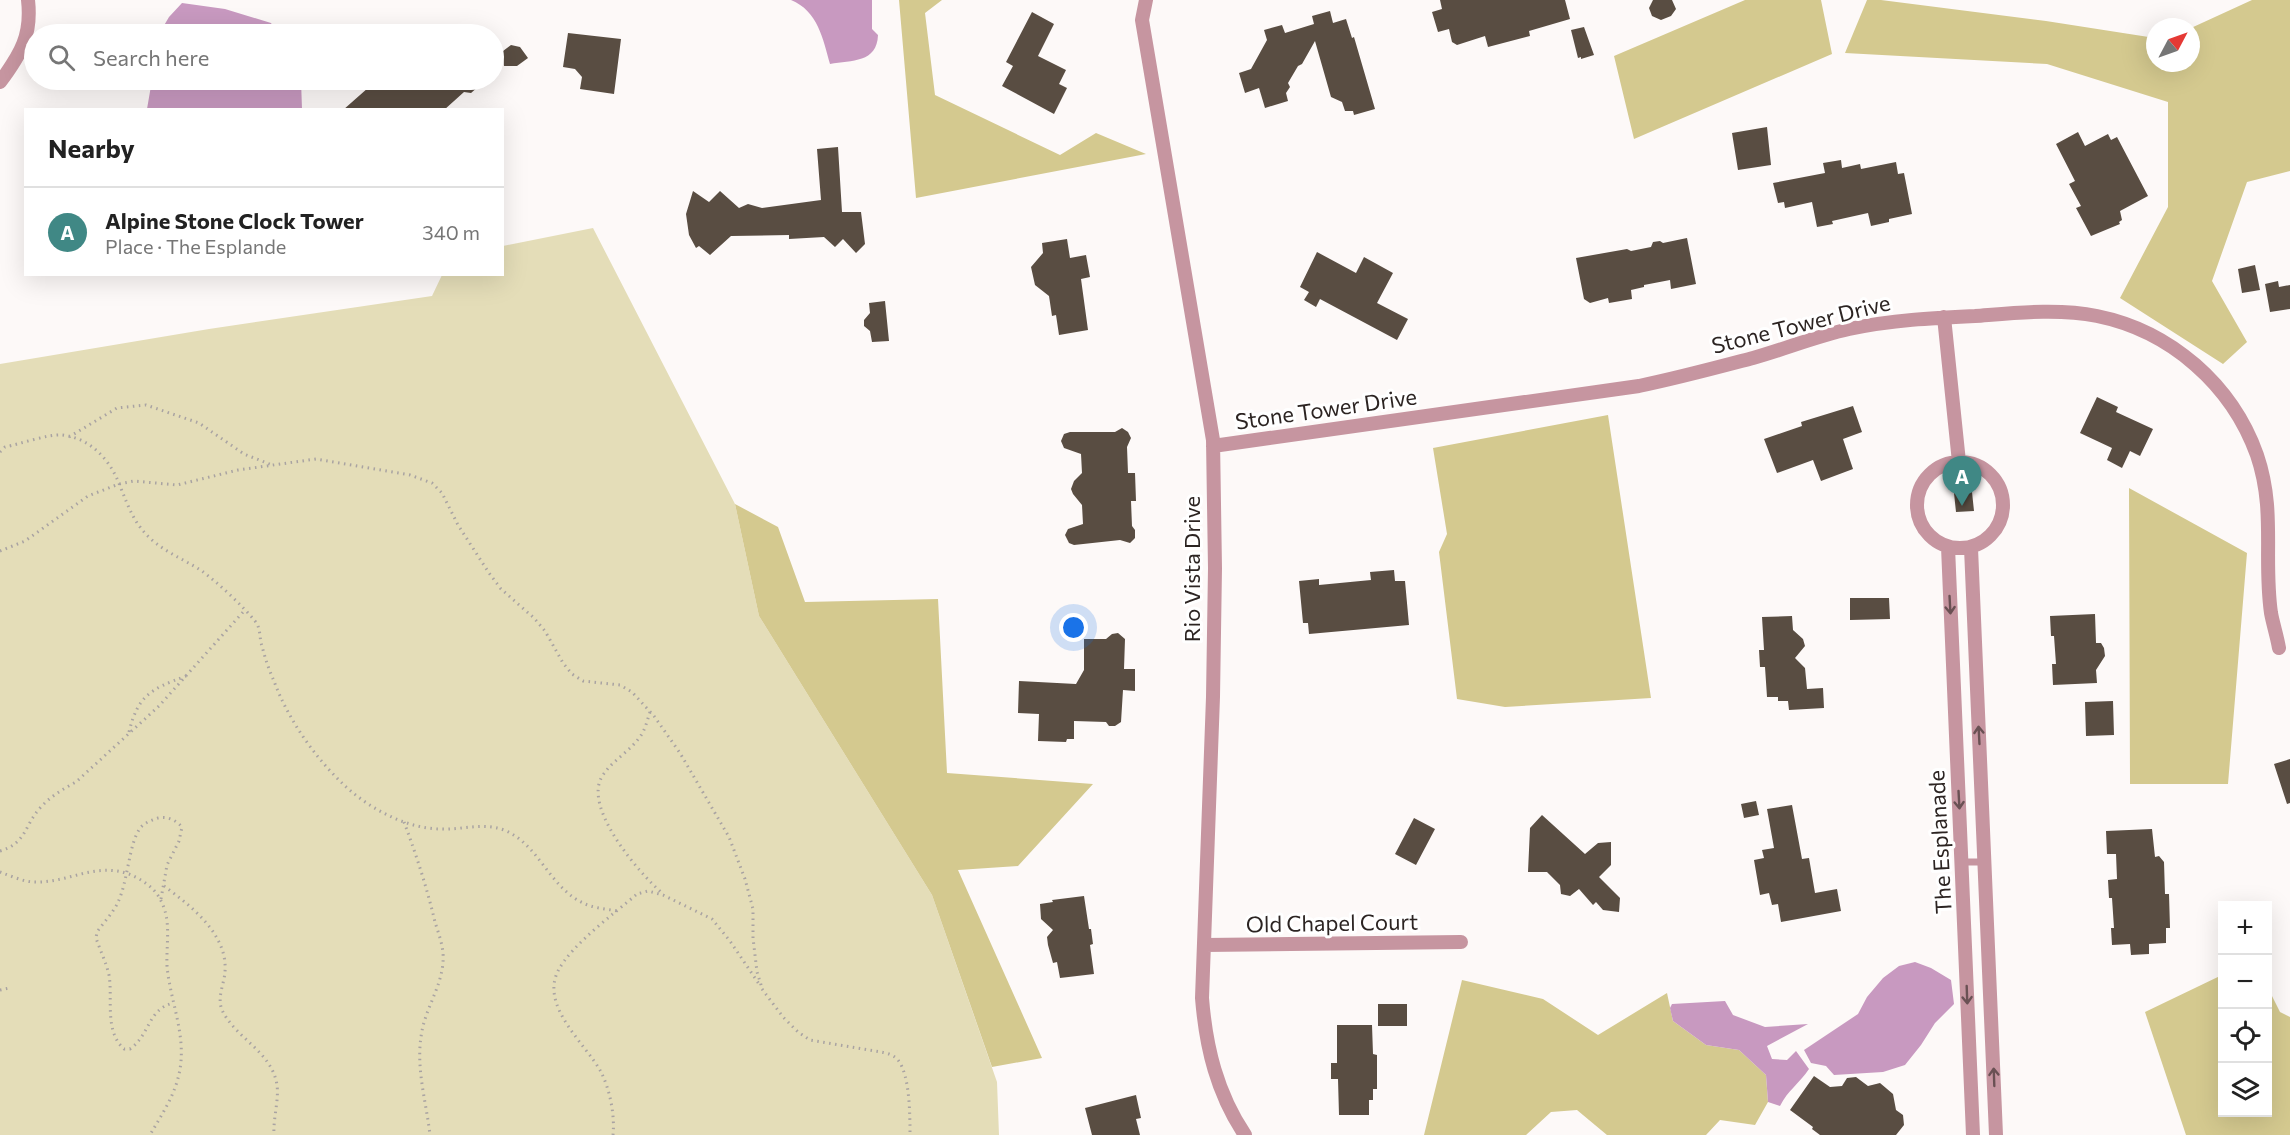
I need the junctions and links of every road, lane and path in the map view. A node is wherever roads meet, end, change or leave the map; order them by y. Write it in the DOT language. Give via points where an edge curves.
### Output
graph roads {
  1 [pos="28,0"];
  2 [pos="1146,0"];
  3 [pos="29,24"];
  4 [pos="24,43"];
  5 [pos="0,82"];
  6 [pos="1944,317"];
  7 [pos="69,437"];
  8 [pos="0,446"];
  9 [pos="1213,446"];
  10 [pos="5,447"];
  11 [pos="0,452"];
  12 [pos="1959,462"];
  13 [pos="276,466"];
  14 [pos="119,484"];
  15 [pos="1948,547"];
  16 [pos="1971,548"];
  17 [pos="0,551"];
  18 [pos="244,611"];
  19 [pos="2279,648"];
  20 [pos="187,675"];
  21 [pos="650,712"];
  22 [pos="129,732"];
  23 [pos="404,822"];
  24 [pos="0,851"];
  25 [pos="1962,862"];
  26 [pos="1985,862"];
  27 [pos="0,872"];
  28 [pos="128,874"];
  29 [pos="164,886"];
  30 [pos="663,895"];
  31 [pos="161,899"];
  32 [pos="618,910"];
  33 [pos="1461,942"];
  34 [pos="1204,945"];
  35 [pos="9,988"];
  36 [pos="762,988"];
  37 [pos="0,990"];
  38 [pos="174,1003"];
  39 [pos="1997,1134"];
  40 [pos="150,1135"];
  41 [pos="274,1135"];
  42 [pos="430,1135"];
  43 [pos="613,1135"];
  44 [pos="910,1135"];
  45 [pos="1245,1135"];
  46 [pos="1973,1135"];
  1 -- 3 [label="street"];
  2 -- 9 [label="street, Rio Vista Drive" via="1142,20"];
  4 -- 5 [label="street"];
  6 -- 9 [label="street, Stone Tower Drive" via="1899,320 1847,330 1694,374 1629,387"];
  6 -- 12 [label="street"];
  6 -- 19 [label="street, Stone Tower Drive" via="2056,313 2097,316 2158,339 2186,356 2213,380 2245,427 2266,488 2271,613"];
  7 -- 10 [label="path" via="51,436"];
  7 -- 13 [label="path" via="117,408 146,405 199,423 244,454"];
  7 -- 14 [label="path" via="103,455"];
  8 -- 10 [label="path"];
  9 -- 34 [label="street, Rio Vista Drive" via="1213,697"];
  10 -- 11 [label="path"];
  12 -- 15 [label="street" via="1946,464 1925,480 1917,506 1923,525 1936,541"];
  12 -- 16 [label="street" via="1986,470 2003,500 2001,520 1994,532"];
  13 -- 14 [label="path" via="238,470 177,485 144,481"];
  13 -- 21 [label="path" via="316,459 335,461 432,483 501,590 540,624 572,674 583,681 620,685 633,692"];
  14 -- 17 [label="path" via="88,496 25,542"];
  14 -- 18 [label="path" via="143,532 159,547 201,571"];
  15 -- 16 [label="street"];
  15 -- 25 [label="street, The Esplanade, one-way"];
  26 -- 16 [label="street, The Esplanade, one-way"];
  18 -- 20 [label="path"];
  18 -- 23 [label="path" via="255,621 274,682 309,744 356,795"];
  20 -- 22 [label="path"];
  20 -- 22 [label="path" via="141,699"];
  21 -- 30 [label="path" via="640,738 601,777 598,796 622,848"];
  21 -- 36 [label="path" via="694,776 746,879"];
  22 -- 24 [label="path" via="76,782 40,808 22,839"];
  23 -- 32 [label="path" via="442,830 477,825 506,831 531,849 568,894 595,907"];
  23 -- 42 [label="path" via="443,952 440,984 427,1012 420,1044"];
  25 -- 26 [label="lane"];
  25 -- 46 [label="street, The Esplanade, one-way"];
  39 -- 26 [label="street, The Esplanade, one-way"];
  27 -- 28 [label="path" via="34,882 93,870"];
  28 -- 29 [label="path" via="141,827 149,820 170,818 182,827 167,865"];
  28 -- 31 [label="path" via="153,888"];
  28 -- 38 [label="path" via="118,902 96,938 109,976 112,1019 119,1044 130,1049 146,1031 154,1013"];
  29 -- 31 [label="path"];
  29 -- 41 [label="path" via="215,934 225,969 220,998 223,1013 273,1071"];
  30 -- 32 [label="path" via="648,891 637,894"];
  30 -- 36 [label="path" via="720,927"];
  31 -- 38 [label="path" via="166,914 167,965"];
  32 -- 43 [label="path" via="567,958 554,983 561,1013 602,1074 613,1110"];
  33 -- 34 [label="street, Old Chapel Court"];
  34 -- 45 [label="street, Rio Vista Drive" via="1202,999 1211,1060 1220,1089"];
  35 -- 37 [label="path"];
  36 -- 44 [label="path" via="783,1017 810,1040 881,1052 898,1060 908,1095"];
  38 -- 40 [label="path" via="182,1051 180,1069 170,1100"];
}
